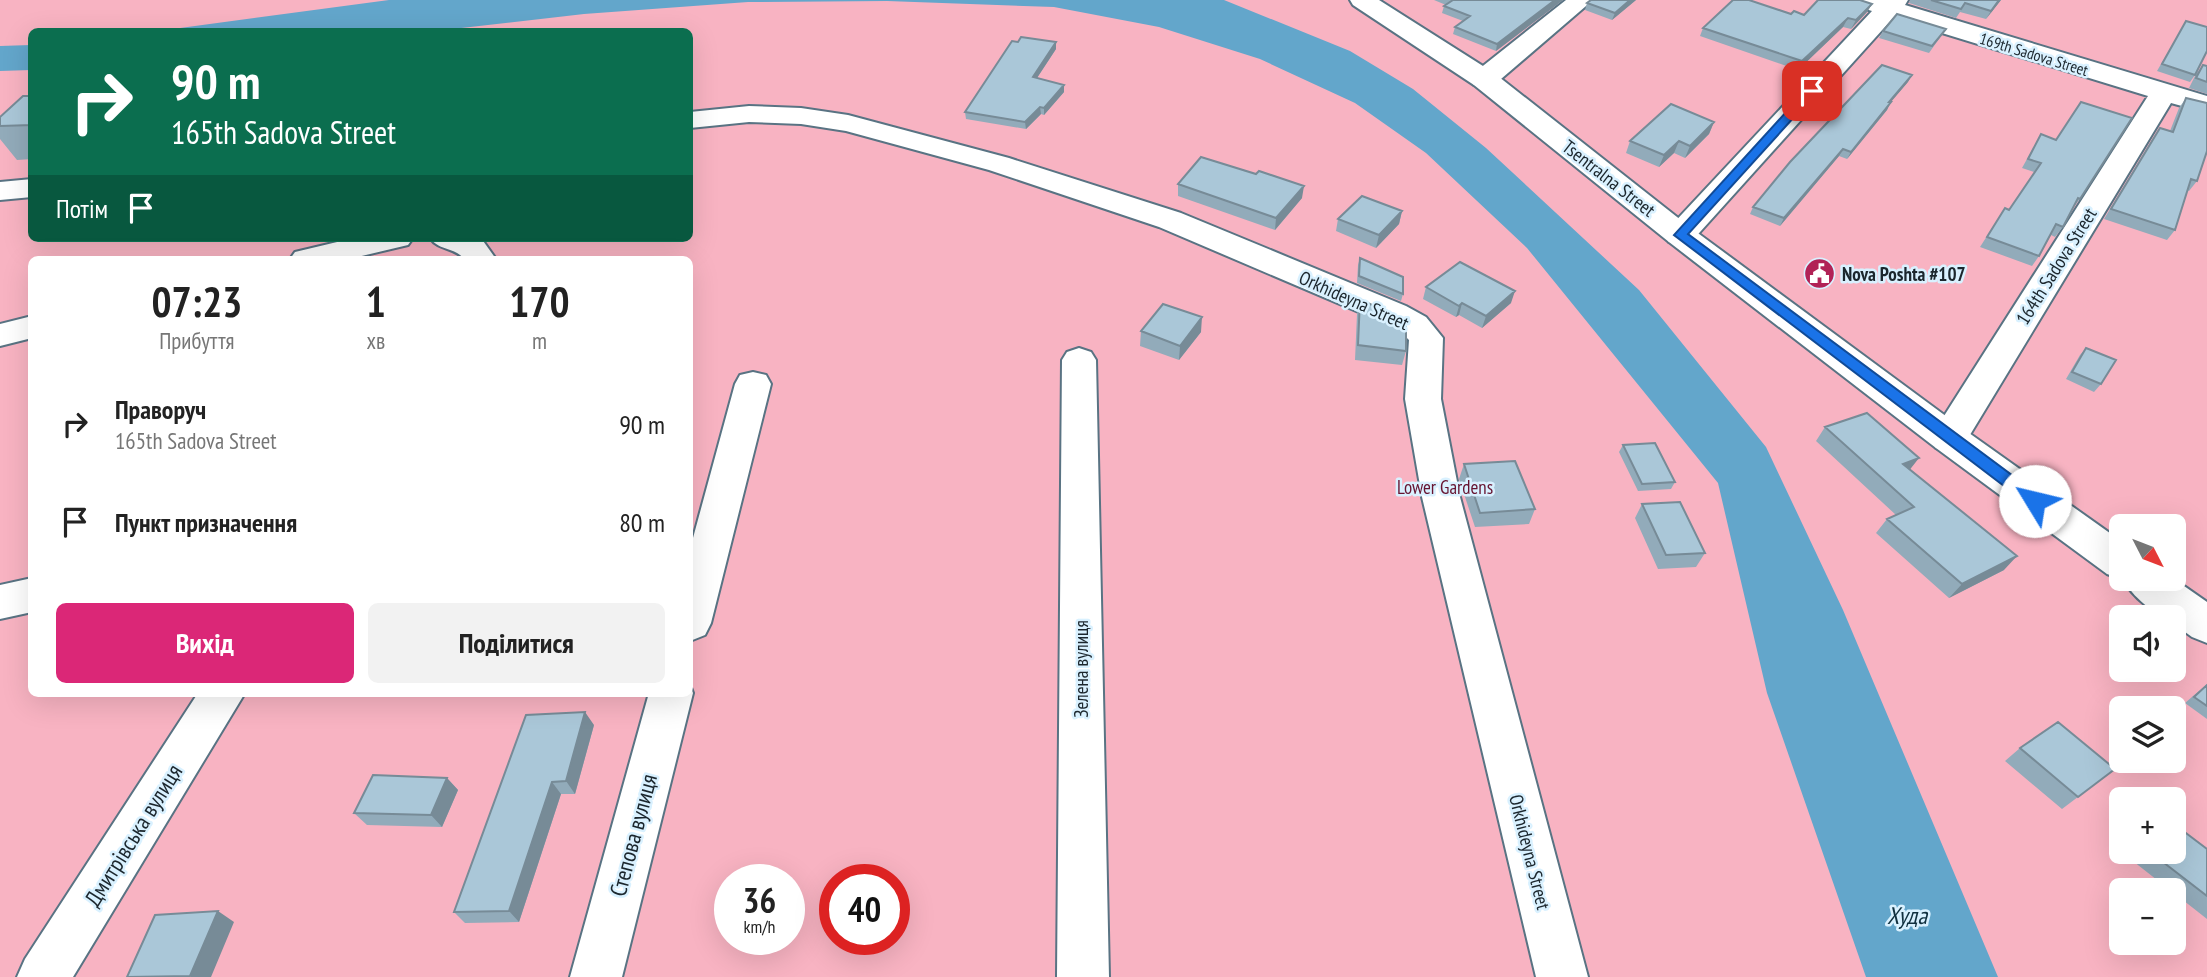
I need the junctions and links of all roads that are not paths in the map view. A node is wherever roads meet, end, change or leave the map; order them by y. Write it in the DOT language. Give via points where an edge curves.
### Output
graph roads {
  1 [pos="1362,0"];
  2 [pos="1581,0"];
  3 [pos="1861,0"];
  4 [pos="1892,4"];
  5 [pos="1483,79"];
  6 [pos="2162,93"];
  7 [pos="2207,105"];
  8 [pos="693,120"];
  9 [pos="28,188"];
  10 [pos="0,191"];
  11 [pos="1680,235"];
  12 [pos="380,242"];
  13 [pos="460,242"];
  14 [pos="319,256"];
  15 [pos="478,256"];
  16 [pos="28,328"];
  17 [pos="0,335"];
  18 [pos="1079,360"];
  19 [pos="753,384"];
  20 [pos="1948,438"];
  21 [pos="2109,554"];
  22 [pos="2161,592"];
  23 [pos="28,596"];
  24 [pos="0,602"];
  25 [pos="693,612"];
  26 [pos="2207,625"];
  27 [pos="220,697"];
  28 [pos="670,697"];
  29 [pos="43,977"];
  30 [pos="596,977"];
  31 [pos="1083,977"];
  32 [pos="1562,977"];
  1 -- 5 [label="street, Tsentralna Street"];
  2 -- 5 [label="street"];
  3 -- 4 [label="street, 169th Sadova Street"];
  4 -- 6 [label="street, 169th Sadova Street"];
  4 -- 11 [label="street"];
  5 -- 11 [label="street, Tsentralna Street"];
  6 -- 7 [label="street, 169th Sadova Street"];
  6 -- 20 [label="street, 164th Sadova Street"];
  8 -- 32 [label="street, Orkhideyna Street" via="749,114 801,116 848,123 999,164 1170,220 1414,325 1426,338 1423,399 1441,497"];
  9 -- 10 [label="street"];
  11 -- 20 [label="street, Tsentralna Street"];
  12 -- 14 [label="street"];
  13 -- 15 [label="street" via="470,245"];
  16 -- 17 [label="street"];
  18 -- 31 [label="street, Зелена вулиця"];
  19 -- 25 [label="street"];
  20 -- 21 [label="street, Tsentralna Street"];
  22 -- 26 [label="street"];
  23 -- 24 [label="street"];
  27 -- 29 [label="street, Дмитрівська вулиця"];
  28 -- 30 [label="street, Степова вулиця"];
}
